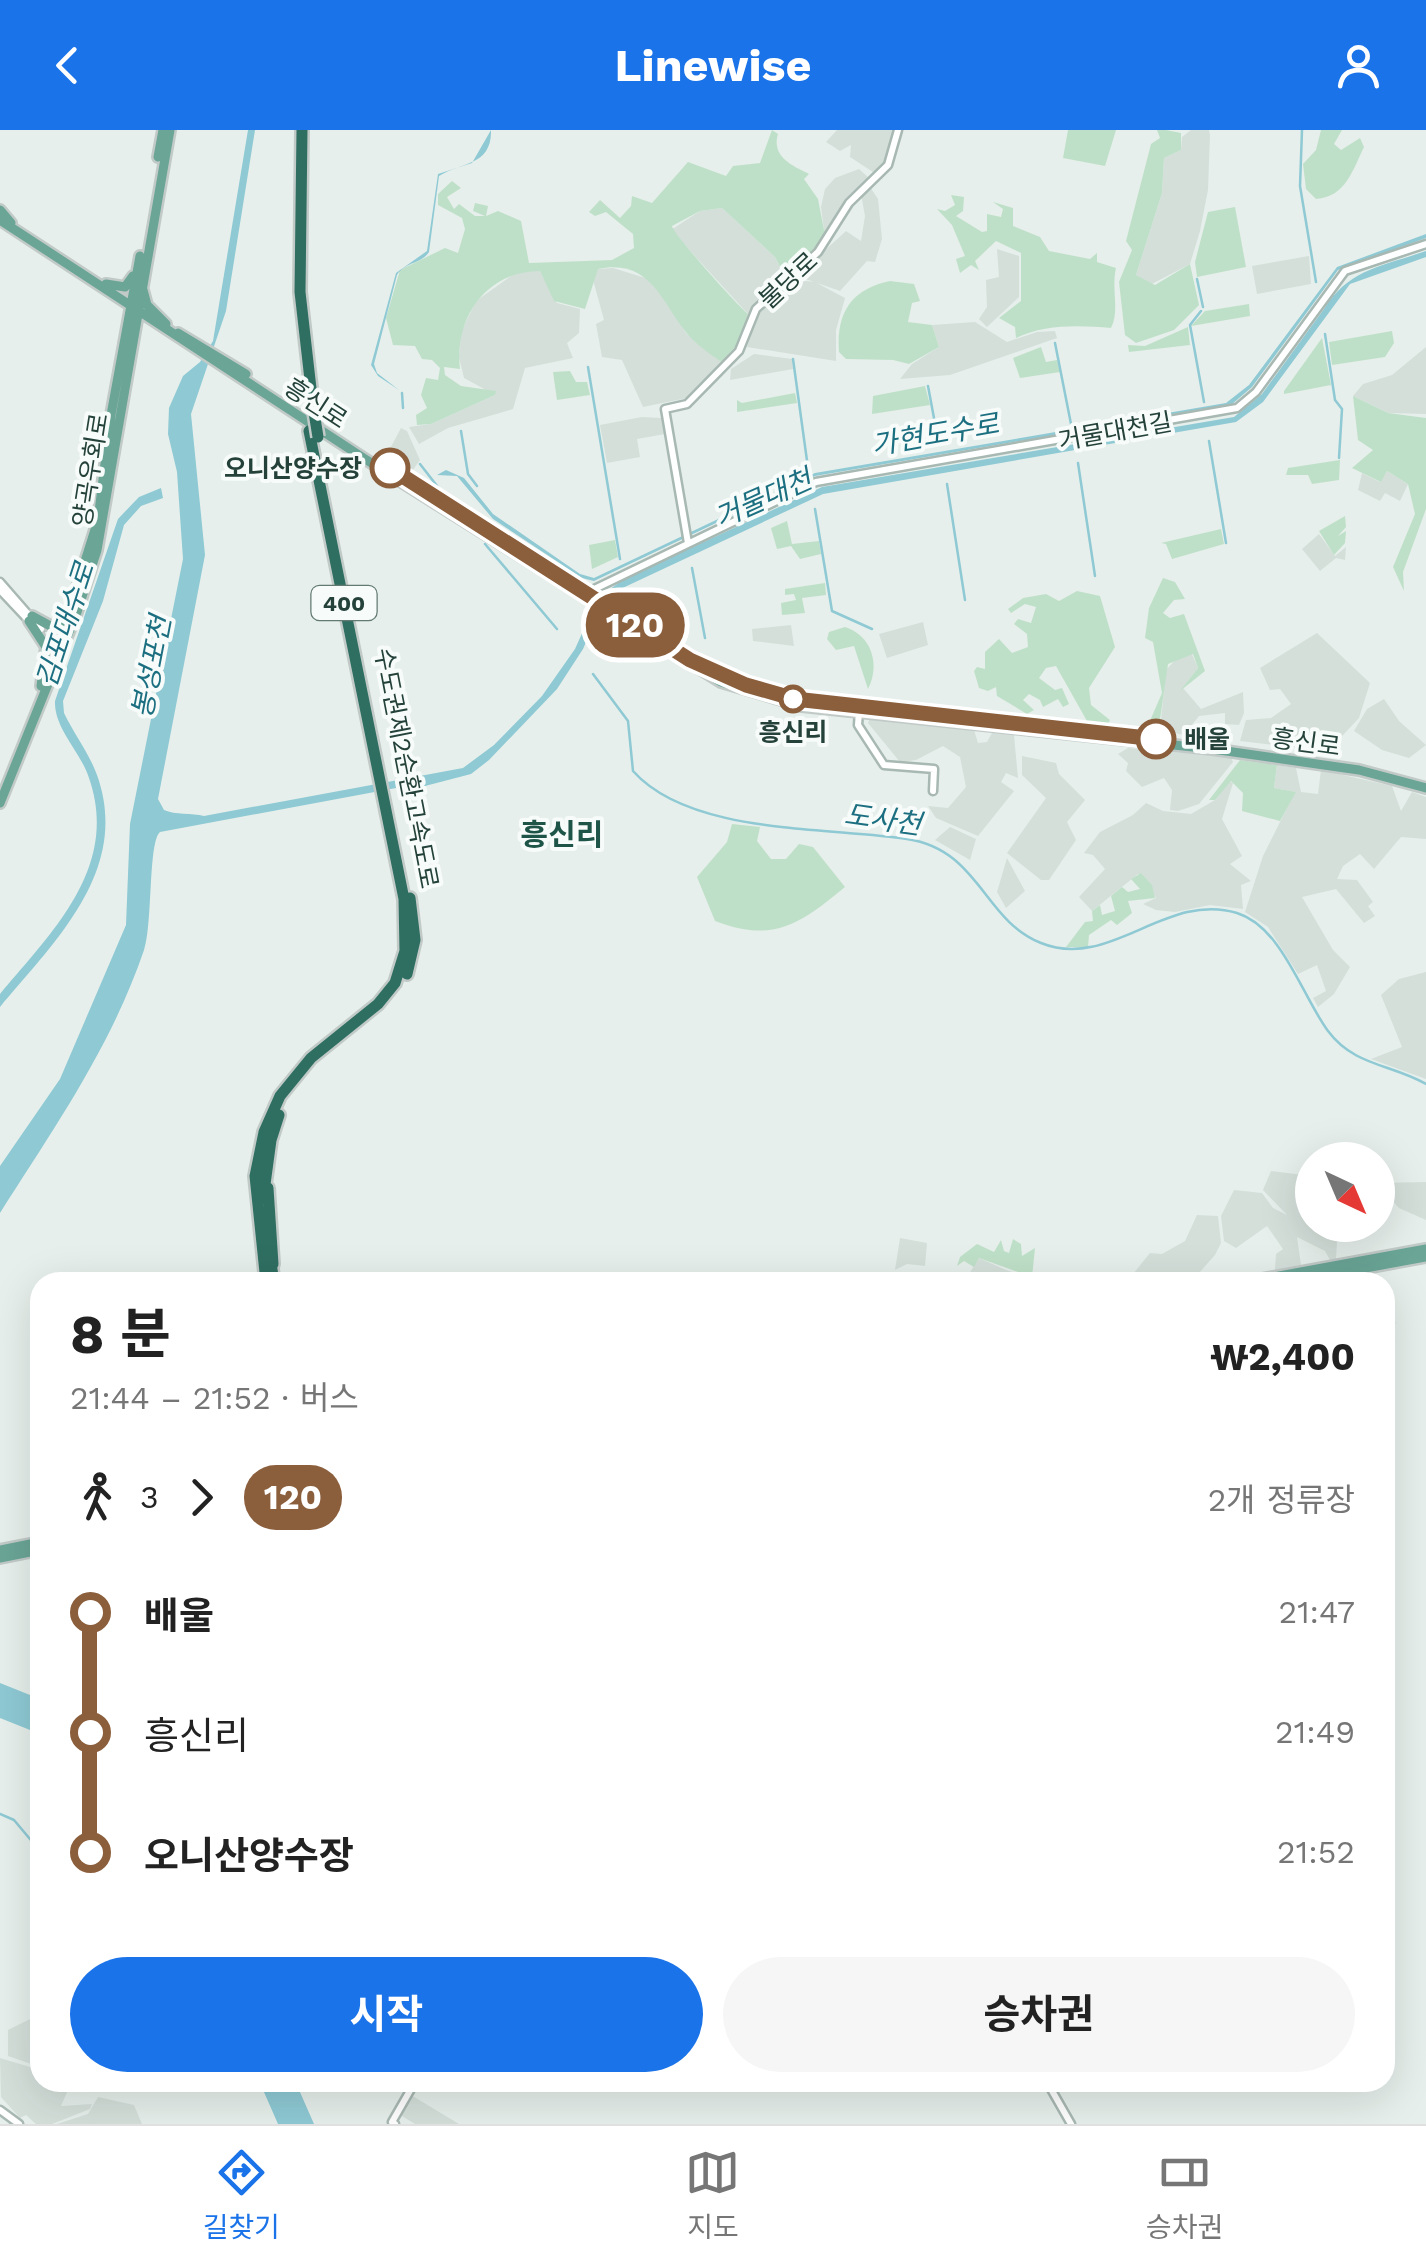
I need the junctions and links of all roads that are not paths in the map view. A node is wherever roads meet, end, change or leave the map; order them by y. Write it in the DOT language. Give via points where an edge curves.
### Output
graph roads {
  1 [pos="166,130"];
  2 [pos="299,130"];
  3 [pos="898,130"];
  4 [pos="0,215"];
  5 [pos="7,228"];
  6 [pos="1426,244"];
  7 [pos="141,268"];
  8 [pos="107,288"];
  9 [pos="133,306"];
  10 [pos="164,326"];
  11 [pos="128,339"];
  12 [pos="688,543"];
  13 [pos="0,582"];
  14 [pos="1,594"];
  15 [pos="587,597"];
  16 [pos="606,609"];
  17 [pos="71,610"];
  18 [pos="30,618"];
  19 [pos="41,629"];
  20 [pos="61,643"];
  21 [pos="41,688"];
  22 [pos="859,711"];
  23 [pos="1426,785"];
  24 [pos="0,788"];
  25 [pos="933,791"];
  26 [pos="0,802"];
  27 [pos="388,803"];
  28 [pos="260,1177"];
  29 [pos="1426,1250"];
  30 [pos="1426,1257"];
  31 [pos="268,1272"];
  32 [pos="1302,1272"];
  33 [pos="1344,1272"];
  34 [pos="30,1547"];
  35 [pos="30,1549"];
  36 [pos="0,1550"];
  37 [pos="0,1558"];
  38 [pos="409,2092"];
  39 [pos="1051,2092"];
  40 [pos="0,2110"];
  41 [pos="18,2124"];
  42 [pos="395,2124"];
  43 [pos="1069,2124"];
  1 -- 7 [label="main road, 양곡우회로"];
  2 -- 27 [label="highway, 수도권제2순환고속도로 / 400" via="294,292 314,434"];
  3 -- 12 [label="street, 불당로" via="888,165 849,203 818,252 756,309 738,350 687,404 666,409"];
  4 -- 5 [label="main road, 흥신로"];
  5 -- 8 [label="main road, 흥신로"];
  6 -- 12 [label="street, 거물대천길" via="1345,271 1256,392 1225,412 816,482"];
  7 -- 8 [label="main road" via="125,287"];
  7 -- 9 [label="main road, 양곡우회로"];
  7 -- 10 [label="main road" via="144,299"];
  8 -- 9 [label="main road, 흥신로"];
  8 -- 11 [label="main road"];
  9 -- 10 [label="main road, 흥신로"];
  9 -- 11 [label="main road, 양곡우회로"];
  10 -- 11 [label="main road" via="139,326"];
  10 -- 15 [label="main road, 흥신로"];
  11 -- 17 [label="main road, 양곡우회로" via="98,520"];
  11 -- 20 [label="main road, 양곡우회로" via="103,525 84,594"];
  12 -- 15 [label="street"];
  13 -- 18 [label="street"];
  14 -- 18 [label="street"];
  15 -- 16 [label="main road, 흥신로"];
  16 -- 22 [label="main road, 흥신로" via="734,687 791,704"];
  16 -- 23 [label="main road, 흥신로" via="698,665 787,697 1261,750 1373,768"];
  17 -- 18 [label="main road" via="54,628"];
  17 -- 20 [label="main road, 양곡우회로"];
  18 -- 19 [label="street"];
  18 -- 21 [label="main road" via="46,647"];
  19 -- 20 [label="main road"];
  20 -- 21 [label="main road, 양곡우회로"];
  20 -- 26 [label="main road, 양곡우회로"];
  21 -- 24 [label="main road, 양곡우회로"];
  22 -- 23 [label="main road, 흥신로" via="1320,764"];
  22 -- 25 [label="street" via="858,725 884,765 934,769"];
  27 -- 28 [label="highway, 수도권제2순환고속도로 / 400" via="404,899 406,951 396,983 285,1089 264,1132"];
  27 -- 28 [label="highway, 수도권제2순환고속도로 / 400" via="414,940 407,975 396,995 312,1066 288,1097"];
  28 -- 31 [label="highway"];
  29 -- 32 [label="main road"];
  30 -- 33 [label="main road"];
  34 -- 36 [label="main road"];
  35 -- 37 [label="main road"];
  38 -- 42 [label="street"];
  39 -- 43 [label="street"];
  40 -- 41 [label="street"];
}
